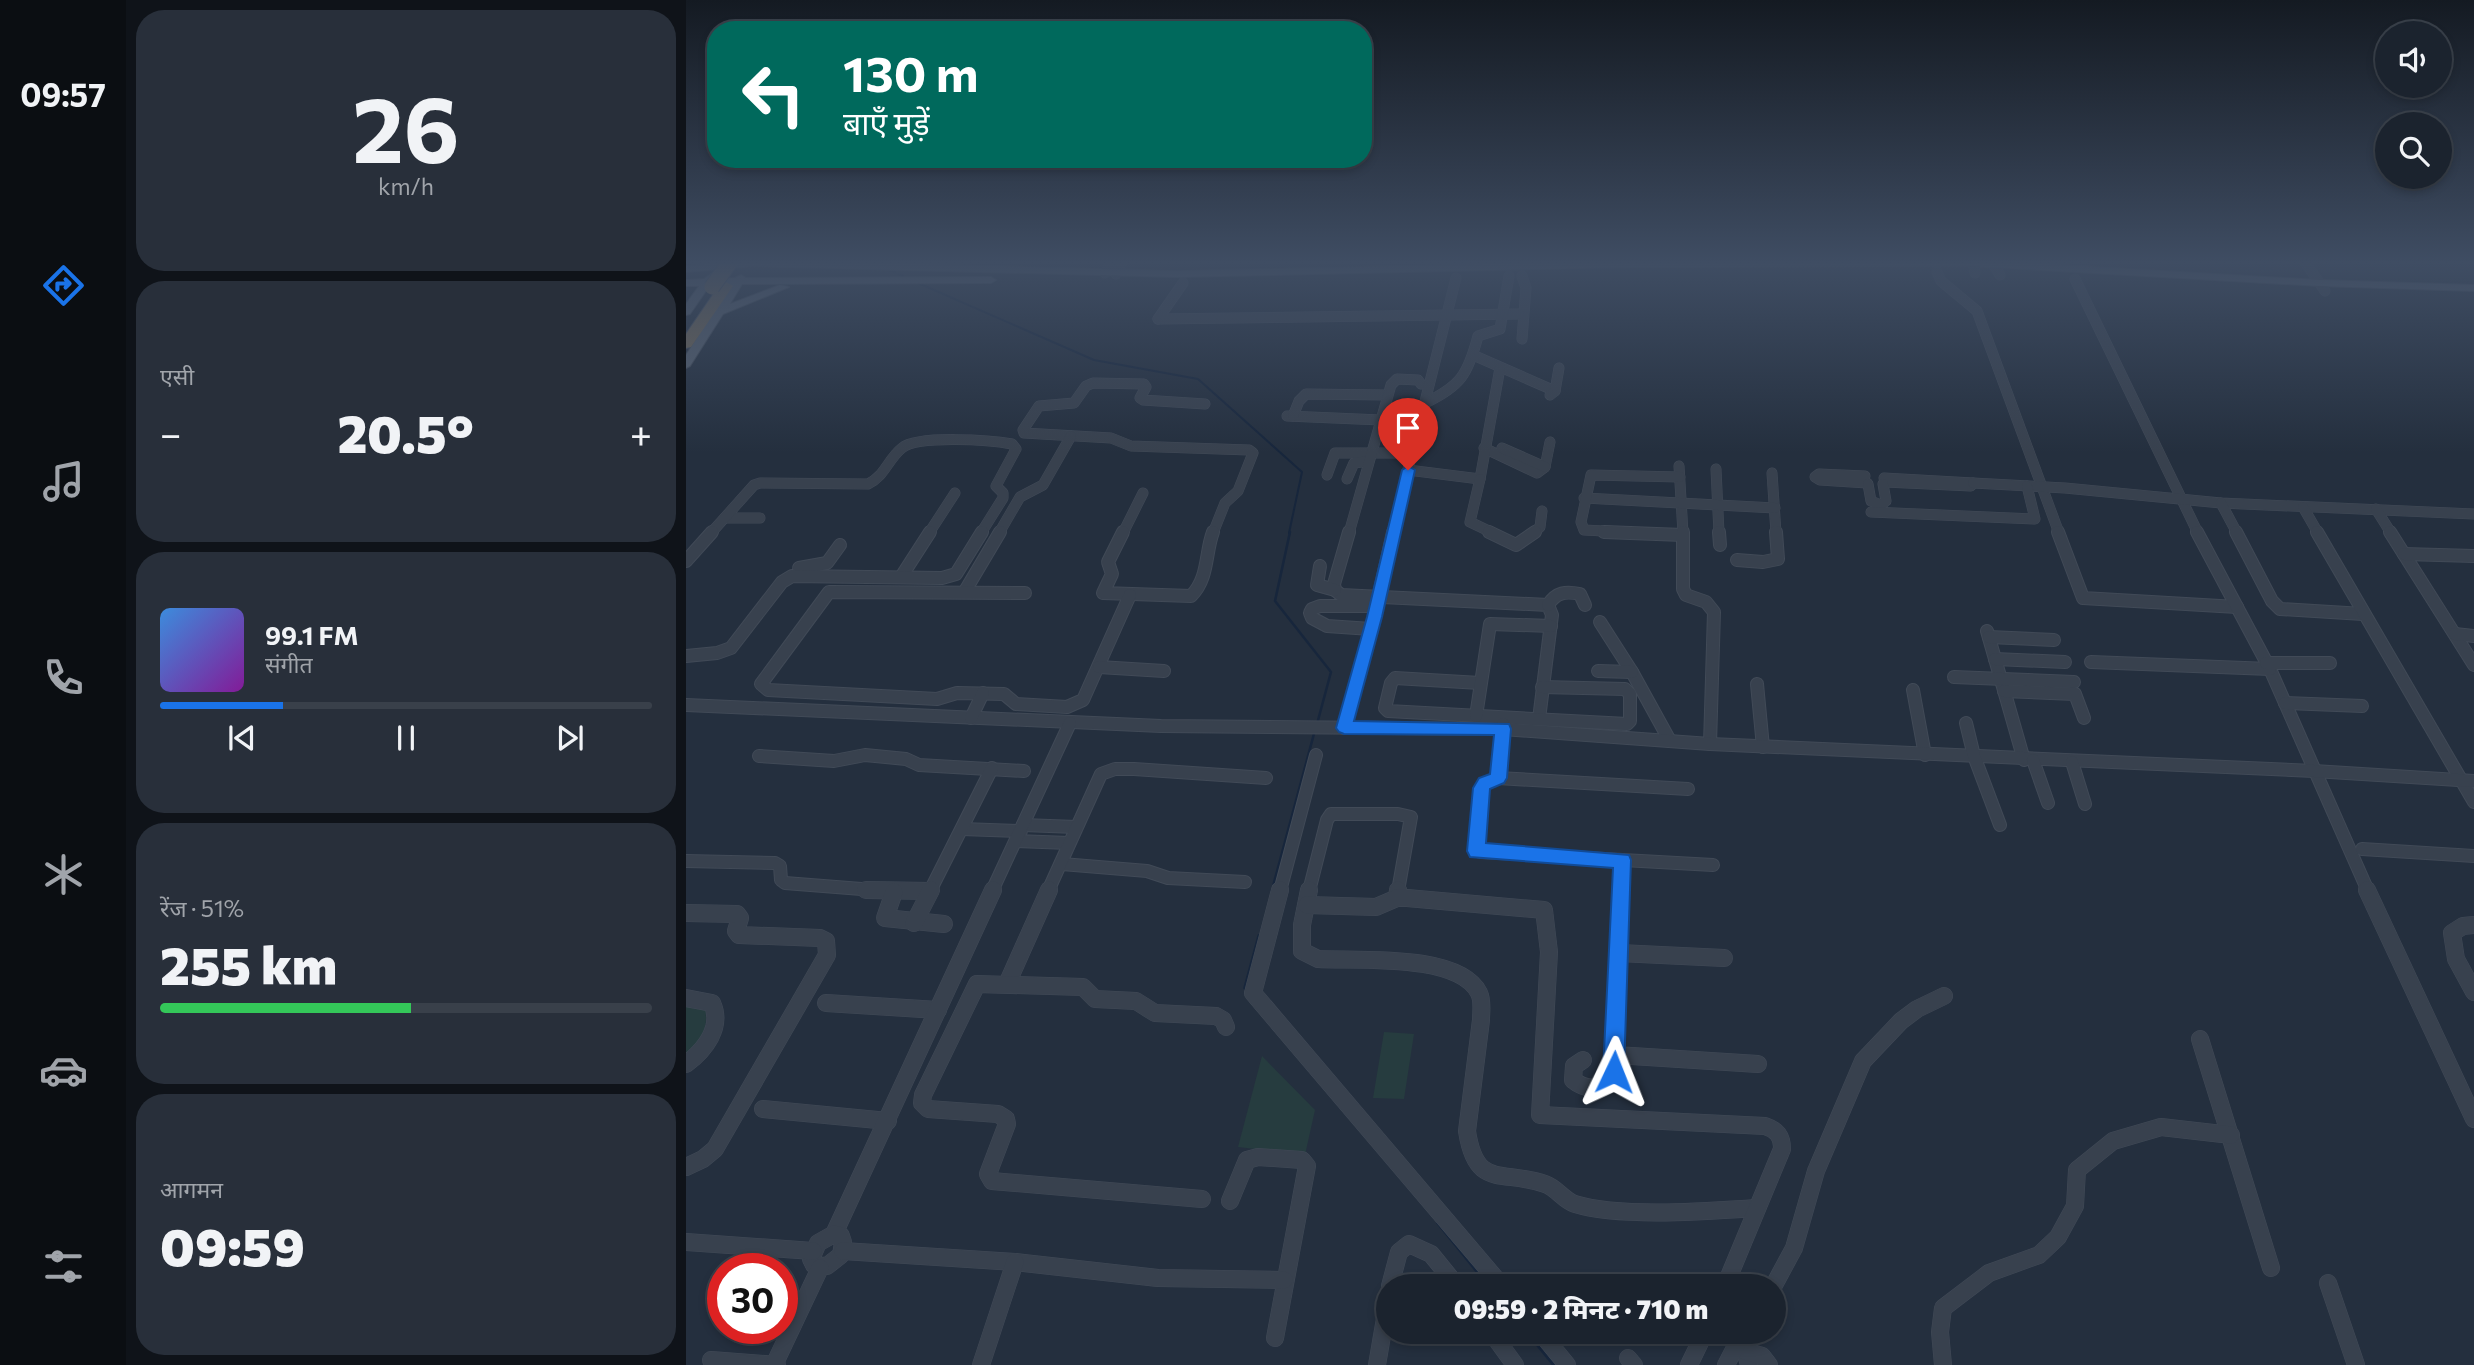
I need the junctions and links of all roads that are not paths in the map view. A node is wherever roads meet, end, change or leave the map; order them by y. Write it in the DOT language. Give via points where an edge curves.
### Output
graph roads {
  1 [pos="699,326"];
  2 [pos="706,326"];
  3 [pos="1445,326"];
  4 [pos="1500,326"];
  5 [pos="1523,326"];
  6 [pos="1982,326"];
  7 [pos="2097,326"];
  8 [pos="1522,340"];
  9 [pos="689,345"];
  10 [pos="1474,355"];
  11 [pos="686,364"];
  12 [pos="1559,368"];
  13 [pos="1499,371"];
  14 [pos="1421,384"];
  15 [pos="1387,395"];
  16 [pos="1425,403"];
  17 [pos="1205,404"];
  18 [pos="1381,419"];
  19 [pos="1071,436"];
  20 [pos="1337,441"];
  21 [pos="1550,442"];
  22 [pos="1491,447"];
  23 [pos="1371,453"];
  24 [pos="1413,453"];
  25 [pos="1716,469"];
  26 [pos="1408,470"];
  27 [pos="1772,473"];
  28 [pos="1327,475"];
  29 [pos="1347,479"];
  30 [pos="1480,479"];
  31 [pos="1884,481"];
  32 [pos="2027,486"];
  33 [pos="2040,487"];
  34 [pos="955,493"];
  35 [pos="1143,493"];
  36 [pos="1584,498"];
  37 [pos="2180,500"];
  38 [pos="2221,503"];
  39 [pos="1682,504"];
  40 [pos="1718,505"];
  41 [pos="2303,507"];
  42 [pos="1775,508"];
  43 [pos="2376,509"];
  44 [pos="1542,511"];
  45 [pos="1871,512"];
  46 [pos="2474,514"];
  47 [pos="725,518"];
  48 [pos="760,518"];
  49 [pos="1683,535"];
  50 [pos="840,545"];
  51 [pos="1720,545"];
  52 [pos="2404,554"];
  53 [pos="2474,556"];
  54 [pos="1737,560"];
  55 [pos="686,561"];
  56 [pos="1320,566"];
  57 [pos="792,576"];
  58 [pos="901,577"];
  59 [pos="1335,590"];
  60 [pos="965,591"];
  61 [pos="1025,593"];
  62 [pos="1130,596"];
  63 [pos="1378,602"];
  64 [pos="1548,605"];
  65 [pos="1585,605"];
  66 [pos="2237,607"];
  67 [pos="2363,614"];
  68 [pos="1600,622"];
  69 [pos="1551,626"];
  70 [pos="1371,629"];
  71 [pos="2455,635"];
  72 [pos="2474,636"];
  73 [pos="2054,640"];
  74 [pos="686,656"];
  75 [pos="1995,659"];
  76 [pos="2065,662"];
  77 [pos="2091,662"];
  78 [pos="2330,663"];
  79 [pos="2474,665"];
  80 [pos="2268,666"];
  81 [pos="1098,667"];
  82 [pos="1164,671"];
  83 [pos="1598,671"];
  84 [pos="1632,672"];
  85 [pos="1954,677"];
  86 [pos="2074,682"];
  87 [pos="1480,683"];
  88 [pos="1757,684"];
  89 [pos="2003,685"];
  90 [pos="1542,687"];
  91 [pos="1913,690"];
  92 [pos="983,693"];
  93 [pos="2285,703"];
  94 [pos="686,705"];
  95 [pos="2362,706"];
  96 [pos="1476,716"];
  97 [pos="971,718"];
  98 [pos="2084,718"];
  99 [pos="1539,719"];
  100 [pos="1070,723"];
  101 [pos="1503,723"];
  102 [pos="1966,723"];
  103 [pos="1344,728"];
  104 [pos="1670,741"];
  105 [pos="1710,744"];
  106 [pos="1763,747"];
  107 [pos="1316,755"];
  108 [pos="1925,755"];
  109 [pos="759,756"];
  110 [pos="1974,756"];
  111 [pos="2029,760"];
  112 [pos="2072,762"];
  113 [pos="992,768"];
  114 [pos="1024,771"];
  115 [pos="2314,771"];
  116 [pos="1266,778"];
  117 [pos="1498,778"];
  118 [pos="2467,780"];
  119 [pos="1688,789"];
  120 [pos="2474,802"];
  121 [pos="2048,803"];
  122 [pos="2085,804"];
  123 [pos="2000,825"];
  124 [pos="1076,827"];
  125 [pos="962,829"];
  126 [pos="1020,832"];
  127 [pos="1069,843"];
  128 [pos="2362,849"];
  129 [pos="2474,856"];
  130 [pos="1622,860"];
  131 [pos="686,861"];
  132 [pos="1062,864"];
  133 [pos="1713,865"];
  134 [pos="1245,882"];
  135 [pos="930,891"];
  136 [pos="894,892"];
  137 [pos="1397,898"];
  138 [pos="1307,905"];
  139 [pos="686,913"];
  140 [pos="914,923"];
  141 [pos="944,924"];
  142 [pos="2474,925"];
  143 [pos="1619,953"];
  144 [pos="1724,958"];
  145 [pos="1007,984"];
  146 [pos="2474,992"];
  147 [pos="1944,996"];
  148 [pos="686,998"];
  149 [pos="826,1003"];
  150 [pos="938,1010"];
  151 [pos="1226,1027"];
  152 [pos="2200,1039"];
  153 [pos="1616,1055"];
  154 [pos="1583,1060"];
  155 [pos="686,1064"];
  156 [pos="1758,1064"];
  157 [pos="763,1109"];
  158 [pos="2474,1119"];
  159 [pos="887,1121"];
  160 [pos="2231,1135"];
  161 [pos="686,1167"];
  162 [pos="1202,1199"];
  163 [pos="1230,1201"];
  164 [pos="1758,1208"];
  165 [pos="834,1234"];
  166 [pos="686,1242"];
  167 [pos="843,1251"];
  168 [pos="816,1259"];
  169 [pos="1015,1262"];
  170 [pos="2271,1268"];
  171 [pos="1393,1274"];
  172 [pos="1448,1274"];
  173 [pos="1492,1274"];
  174 [pos="1730,1274"];
  175 [pos="1780,1274"];
  176 [pos="1284,1280"];
  177 [pos="2328,1283"];
  178 [pos="1275,1338"];
  179 [pos="1381,1344"];
  180 [pos="1499,1344"];
  181 [pos="1550,1344"];
  182 [pos="1699,1344"];
  183 [pos="1741,1344"];
  184 [pos="711,1360"];
  185 [pos="775,1365"];
  186 [pos="981,1365"];
  187 [pos="1377,1365"];
  188 [pos="1515,1365"];
  189 [pos="1567,1365"];
  190 [pos="1689,1365"];
  191 [pos="1726,1365"];
  192 [pos="1769,1365"];
  193 [pos="1943,1365"];
  194 [pos="2356,1365"];
  1 -- 9 [label="highway"];
  2 -- 9 [label="main road"];
  3 -- 16 [label="street"];
  4 -- 10 [label="street" via="1498,331 1478,336"];
  5 -- 8 [label="street"];
  6 -- 33 [label="street"];
  7 -- 37 [label="street"];
  9 -- 11 [label="main road"];
  10 -- 13 [label="street"];
  10 -- 16 [label="street" via="1471,368 1458,384"];
  12 -- 13 [label="street" via="1555,391 1544,395"];
  13 -- 22 [label="street"];
  14 -- 15 [label="street" via="1395,380"];
  15 -- 18 [label="street"];
  15 -- 18 [label="street" via="1307,394 1290,416"];
  16 -- 24 [label="street"];
  17 -- 19 [label="street" via="1143,400 1144,384 1093,383 1074,403 1040,404 1023,430 1029,435"];
  18 -- 23 [label="street"];
  19 -- 60 [label="street" via="1043,485 1020,497"];
  19 -- 62 [label="street" via="1111,438 1131,446 1254,453 1238,491 1225,503 1194,593 1185,597"];
  20 -- 23 [label="street" via="1341,447"];
  21 -- 22 [label="street" via="1545,467 1537,472"];
  22 -- 30 [label="street"];
  23 -- 24 [label="street"];
  23 -- 28 [label="street" via="1335,453"];
  23 -- 29 [label="street" via="1354,463"];
  23 -- 59 [label="street"];
  24 -- 26 [label="street"];
  25 -- 40 [label="street"];
  26 -- 30 [label="street"];
  26 -- 63 [label="street"];
  27 -- 42 [label="street"];
  30 -- 44 [label="street" via="1470,522 1512,545 1520,545 1540,527"];
  31 -- 31 [label="street" via="1886,501 1881,506 1871,501 1867,481 1873,473"];
  31 -- 32 [label="street"];
  32 -- 33 [label="street"];
  32 -- 45 [label="street" via="2036,517 2032,519"];
  33 -- 37 [label="street"];
  33 -- 66 [label="street" via="2082,598"];
  34 -- 58 [label="street"];
  35 -- 62 [label="street" via="1108,562 1112,574 1103,593"];
  36 -- 39 [label="street"];
  36 -- 39 [label="street" via="1591,475 1679,472"];
  36 -- 49 [label="street" via="1584,530"];
  37 -- 38 [label="street"];
  37 -- 66 [label="street"];
  38 -- 41 [label="street"];
  38 -- 67 [label="street" via="2280,609"];
  39 -- 40 [label="street"];
  39 -- 49 [label="street"];
  40 -- 42 [label="street"];
  40 -- 51 [label="street"];
  41 -- 43 [label="street"];
  41 -- 67 [label="street"];
  42 -- 54 [label="street" via="1778,559"];
  43 -- 46 [label="street"];
  43 -- 52 [label="street"];
  47 -- 48 [label="street"];
  47 -- 55 [label="street"];
  47 -- 58 [label="street" via="760,483 874,482 911,442 1015,446 996,486 1003,498 960,569 942,578"];
  49 -- 105 [label="street" via="1683,589 1706,599 1714,612"];
  50 -- 57 [label="street" via="827,563 801,568"];
  52 -- 53 [label="street"];
  52 -- 71 [label="street"];
  56 -- 59 [label="street" via="1317,585"];
  57 -- 58 [label="street"];
  57 -- 74 [label="street" via="782,582 731,648"];
  59 -- 63 [label="street"];
  60 -- 61 [label="street"];
  60 -- 92 [label="street" via="829,592 761,684 768,690 937,699"];
  62 -- 81 [label="street"];
  63 -- 64 [label="street"];
  63 -- 70 [label="street"];
  63 -- 70 [label="street" via="1320,606 1310,613 1327,626"];
  64 -- 65 [label="street" via="1562,592 1580,594"];
  64 -- 69 [label="street"];
  66 -- 80 [label="street"];
  67 -- 118 [label="street"];
  68 -- 84 [label="street"];
  69 -- 87 [label="street" via="1490,624"];
  69 -- 90 [label="street"];
  70 -- 103 [label="street"];
  71 -- 72 [label="street"];
  71 -- 79 [label="street"];
  73 -- 75 [label="street" via="1988,634"];
  75 -- 76 [label="street"];
  75 -- 89 [label="street"];
  77 -- 80 [label="street"];
  78 -- 80 [label="street"];
  80 -- 93 [label="street"];
  81 -- 82 [label="street"];
  81 -- 92 [label="street" via="1083,699 1073,706 1016,704 1007,695"];
  83 -- 84 [label="street"];
  84 -- 104 [label="street"];
  85 -- 89 [label="street"];
  86 -- 89 [label="street"];
  87 -- 96 [label="street"];
  87 -- 96 [label="street" via="1395,678 1385,708"];
  88 -- 106 [label="street"];
  89 -- 98 [label="street" via="2075,694"];
  89 -- 111 [label="street"];
  90 -- 99 [label="street"];
  90 -- 99 [label="street" via="1625,689 1630,694 1630,721"];
  91 -- 108 [label="street"];
  92 -- 97 [label="street"];
  93 -- 95 [label="street"];
  93 -- 115 [label="street"];
  94 -- 97 [label="street"];
  96 -- 101 [label="street"];
  97 -- 100 [label="street"];
  99 -- 101 [label="street"];
  100 -- 103 [label="street"];
  100 -- 126 [label="street"];
  101 -- 103 [label="street"];
  101 -- 104 [label="street"];
  101 -- 117 [label="street"];
  102 -- 110 [label="street"];
  104 -- 105 [label="street"];
  105 -- 106 [label="street"];
  106 -- 108 [label="street"];
  107 -- 173 [label="street" via="1253,993"];
  108 -- 110 [label="street"];
  109 -- 113 [label="street" via="834,761 865,755 906,759 919,765"];
  110 -- 111 [label="street"];
  110 -- 123 [label="street"];
  111 -- 112 [label="street"];
  111 -- 121 [label="street"];
  112 -- 115 [label="street"];
  112 -- 122 [label="street"];
  113 -- 114 [label="street"];
  113 -- 125 [label="street"];
  115 -- 118 [label="street"];
  115 -- 158 [label="street"];
  116 -- 124 [label="street" via="1149,769 1107,771 1101,774"];
  117 -- 119 [label="street"];
  117 -- 130 [label="street" via="1482,788 1476,851"];
  118 -- 120 [label="street"];
  124 -- 126 [label="street"];
  124 -- 127 [label="street"];
  125 -- 126 [label="street"];
  125 -- 135 [label="street"];
  126 -- 127 [label="street"];
  126 -- 150 [label="street"];
  127 -- 132 [label="street"];
  128 -- 129 [label="street"];
  130 -- 133 [label="street"];
  130 -- 143 [label="street"];
  131 -- 136 [label="street" via="775,863 785,883"];
  132 -- 134 [label="street" via="1147,871 1168,878"];
  132 -- 145 [label="street"];
  135 -- 136 [label="street"];
  135 -- 140 [label="street"];
  136 -- 140 [label="street" via="884,918"];
  137 -- 138 [label="street" via="1376,907"];
  137 -- 138 [label="street" via="1411,817 1338,812 1327,820"];
  137 -- 164 [label="street" via="1544,910 1549,951 1540,1115 1772,1128 1781,1135 1782,1149"];
  138 -- 164 [label="street" via="1300,944 1302,951 1318,959 1436,964 1452,968 1473,985 1482,1006 1468,1152 1485,1171 1500,1178 1543,1183 1566,1200 1595,1208 1686,1213"];
  139 -- 161 [label="street" via="737,914 739,935 820,938 828,946 827,956 715,1149"];
  140 -- 141 [label="street"];
  142 -- 146 [label="street" via="2452,933 2452,945"];
  143 -- 144 [label="street"];
  143 -- 153 [label="street"];
  145 -- 151 [label="street" via="1083,987 1097,999 1136,1001 1155,1013 1216,1016"];
  145 -- 162 [label="street" via="977,984 973,989 922,1095 928,1109 998,1114 1006,1119 988,1174 992,1181"];
  147 -- 175 [label="street" via="1901,1021 1863,1061 1816,1171 1794,1248"];
  148 -- 155 [label="street" via="712,1003 717,1020 702,1049"];
  149 -- 150 [label="street"];
  150 -- 159 [label="street"];
  152 -- 160 [label="street"];
  153 -- 154 [label="street" via="1610,1079 1600,1088 1584,1088 1573,1080 1574,1066"];
  153 -- 156 [label="street"];
  157 -- 159 [label="street"];
  159 -- 165 [label="street"];
  160 -- 170 [label="street"];
  160 -- 193 [label="street" via="2161,1127 2113,1141 2077,1170 2075,1206 2058,1237 2039,1255 1989,1273 1943,1308"];
  163 -- 176 [label="street" via="1247,1160 1302,1160 1307,1166"];
  164 -- 174 [label="street"];
  165 -- 167 [label="street" via="841,1236"];
  165 -- 168 [label="street" via="826,1237"];
  166 -- 168 [label="street"];
  167 -- 168 [label="street" via="837,1260"];
  167 -- 169 [label="street"];
  168 -- 185 [label="street"];
  169 -- 176 [label="street" via="1158,1278"];
  169 -- 186 [label="street"];
  171 -- 172 [label="street" via="1399,1252 1409,1244 1433,1254"];
  176 -- 178 [label="street"];
  177 -- 194 [label="street"];
  179 -- 187 [label="street"];
  180 -- 188 [label="street"];
  181 -- 189 [label="street"];
  182 -- 190 [label="street"];
  183 -- 191 [label="street"];
  183 -- 192 [label="street"];
  184 -- 185 [label="street"];
}
